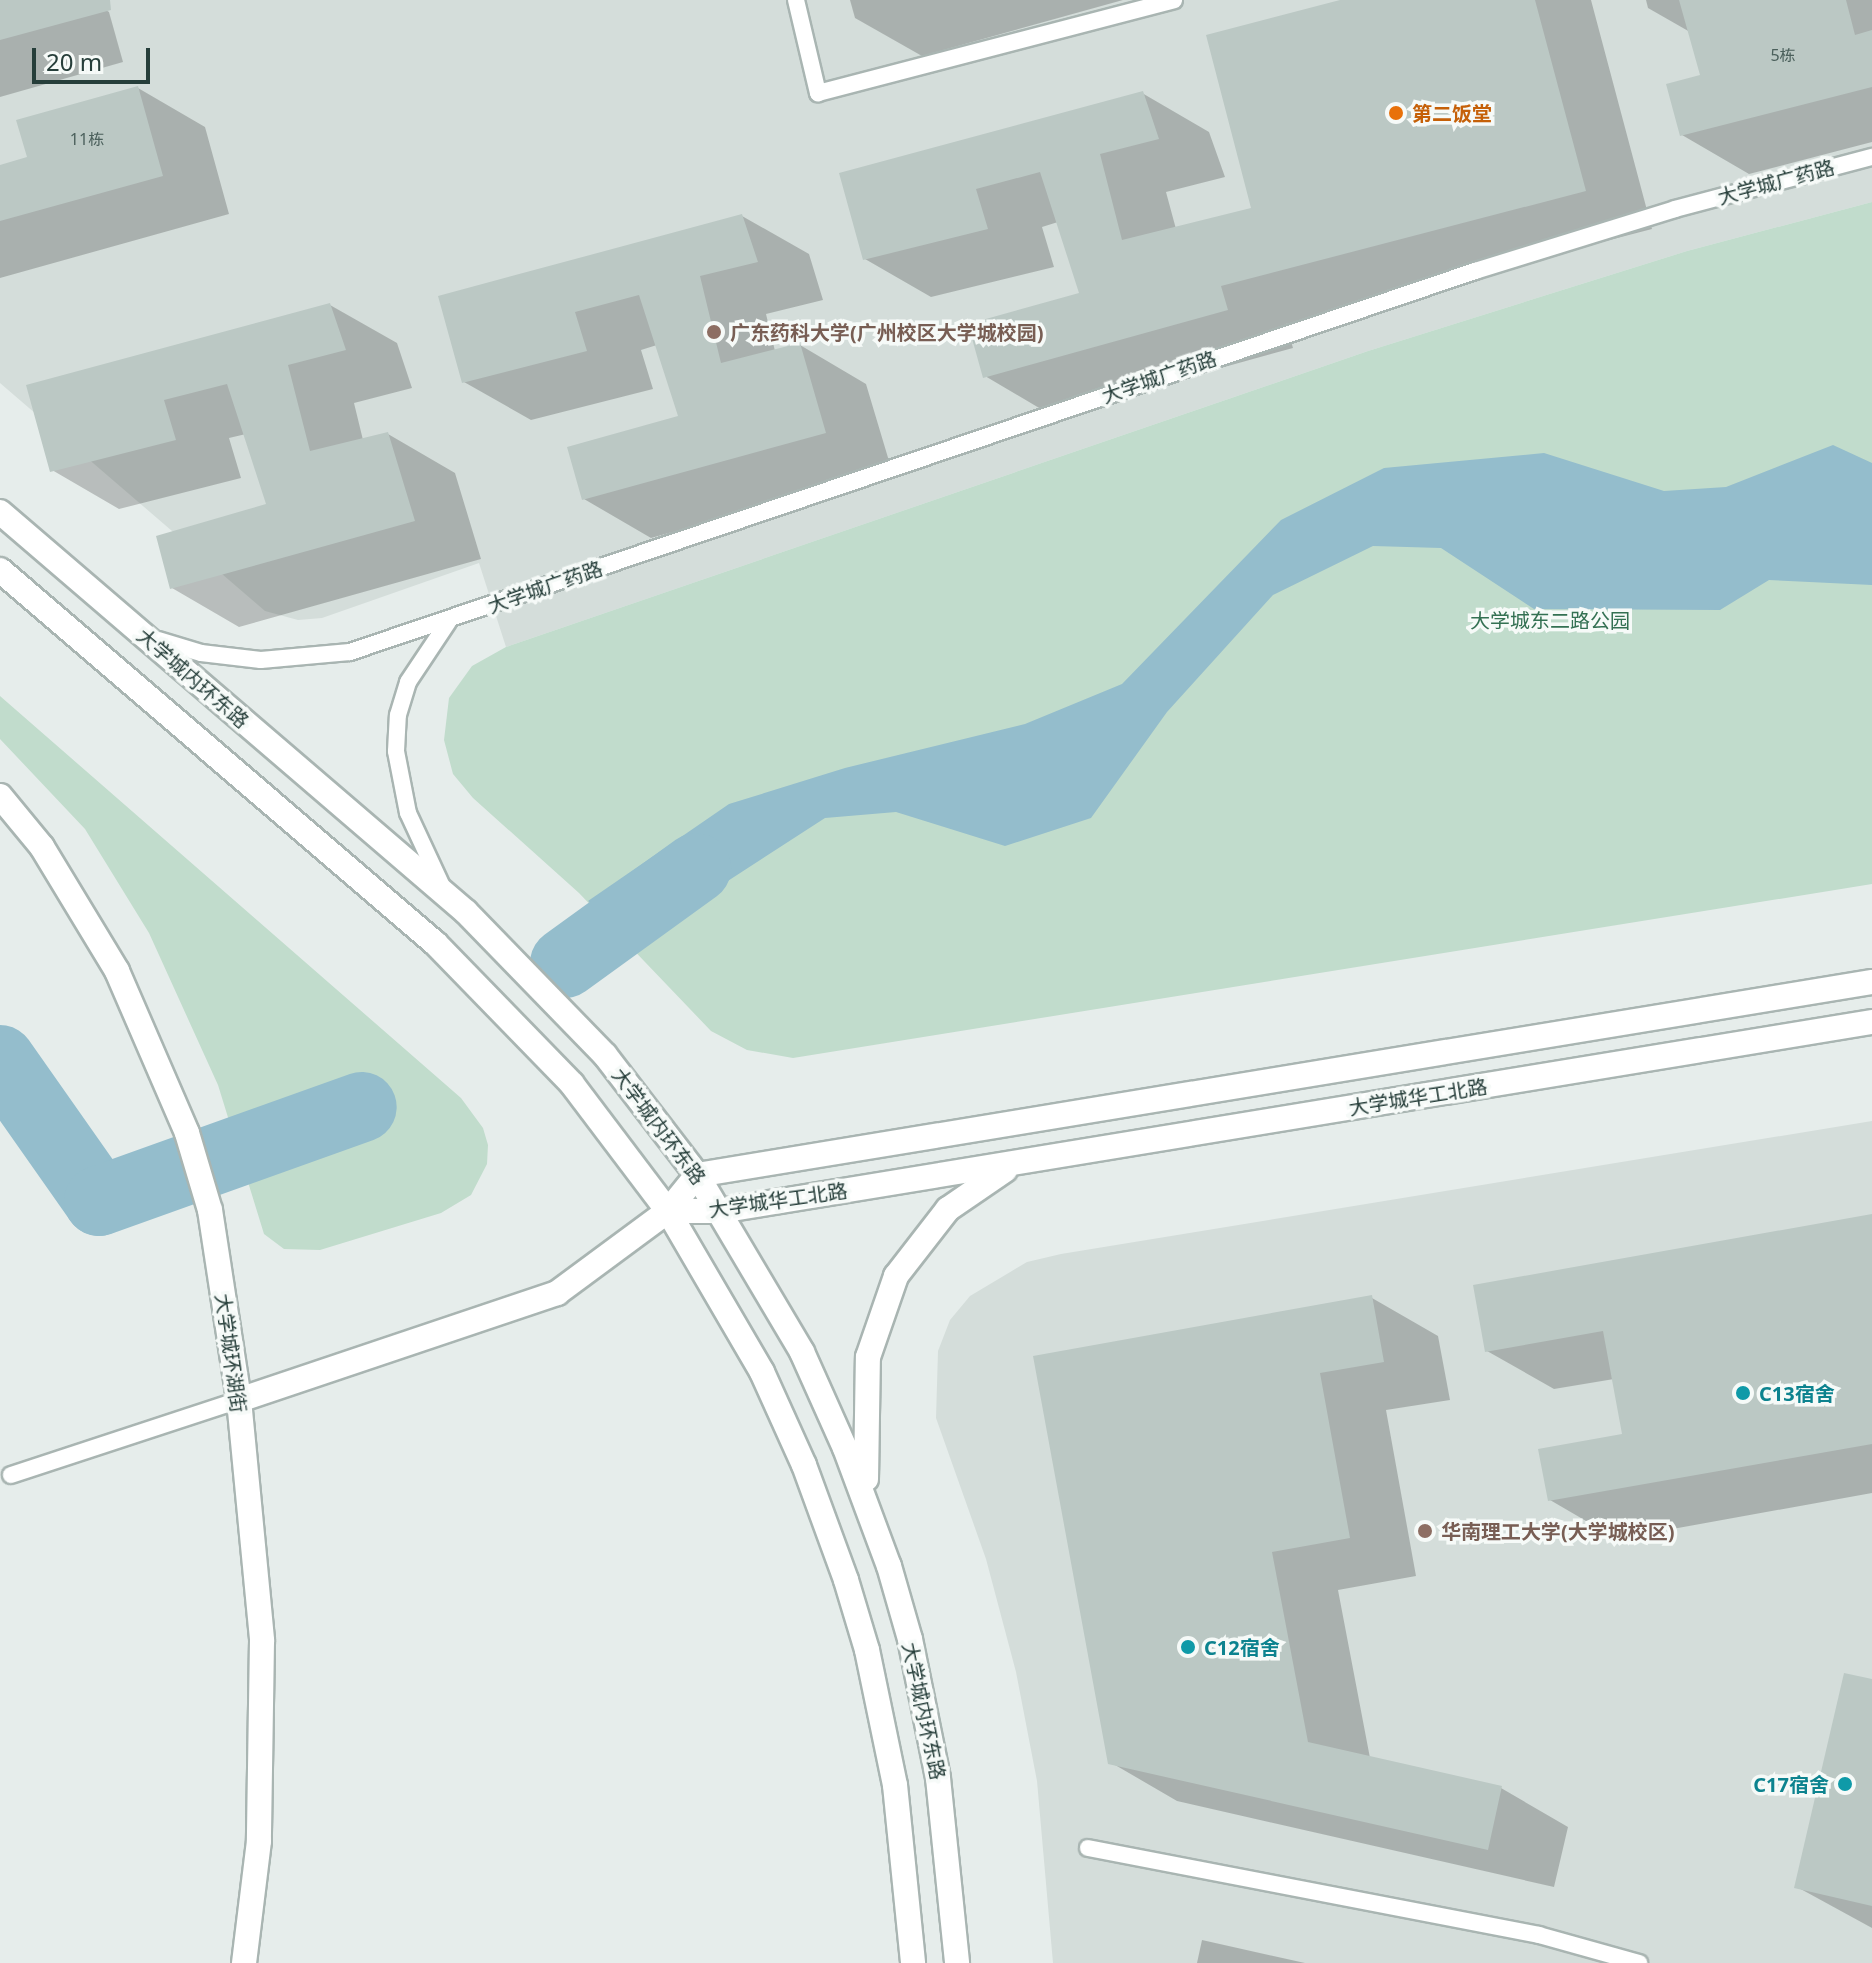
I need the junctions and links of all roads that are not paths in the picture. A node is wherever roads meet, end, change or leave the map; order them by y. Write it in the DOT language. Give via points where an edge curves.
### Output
graph roads {
  1 [pos="796,0"];
  2 [pos="1174,0"];
  3 [pos="1872,157"];
  4 [pos="0,512"];
  5 [pos="0,570"];
  6 [pos="452,619"];
  7 [pos="142,634"];
  8 [pos="0,796"];
  9 [pos="450,898"];
  10 [pos="1872,982"];
  11 [pos="1872,1022"];
  12 [pos="1019,1162"];
  13 [pos="697,1175"];
  14 [pos="668,1211"];
  15 [pos="720,1211"];
  16 [pos="239,1400"];
  17 [pos="11,1475"];
  18 [pos="869,1510"];
  19 [pos="1088,1848"];
  20 [pos="244,1963"];
  21 [pos="913,1963"];
  22 [pos="957,1963"];
  23 [pos="1639,1963"];
  1 -- 2 [label="lane" via="818,93"];
  3 -- 6 [label="lane, 大学城广药路" via="1675,209 1475,271"];
  4 -- 7 [label="main road, 大学城内环东路"];
  5 -- 14 [label="main road" via="436,944 572,1084"];
  6 -- 7 [label="lane, 大学城广药路" via="350,652 286,662 201,653"];
  6 -- 9 [label="lane" via="435,634 408,682 398,715 396,751 408,813"];
  7 -- 9 [label="main road, 大学城内环东路"];
  8 -- 16 [label="main road, 大学城环湖街" via="86,912 153,1047 210,1210"];
  9 -- 13 [label="main road, 大学城内环东路" via="605,1055"];
  10 -- 13 [label="main road, 大学城华工北路"];
  11 -- 12 [label="main road, 大学城华工北路"];
  12 -- 15 [label="main road, 大学城华工北路"];
  12 -- 18 [label="main road" via="948,1209 920,1239 878,1315 863,1406"];
  13 -- 14 [label="main road, 大学城华工北路"];
  13 -- 15 [label="main road, 大学城内环东路"];
  14 -- 15 [label="main road, 大学城华工北路"];
  14 -- 16 [label="main road" via="557,1293"];
  14 -- 21 [label="main road" via="762,1372 804,1465 846,1580 867,1650 895,1785"];
  15 -- 18 [label="main road, 大学城内环东路" via="802,1352"];
  16 -- 17 [label="lane"];
  16 -- 20 [label="main road, 大学城环湖街" via="262,1641 263,1734 259,1841"];
  18 -- 22 [label="main road, 大学城内环东路" via="910,1639 927,1715 947,1832"];
  19 -- 23 [label="lane" via="1539,1935"];
}
